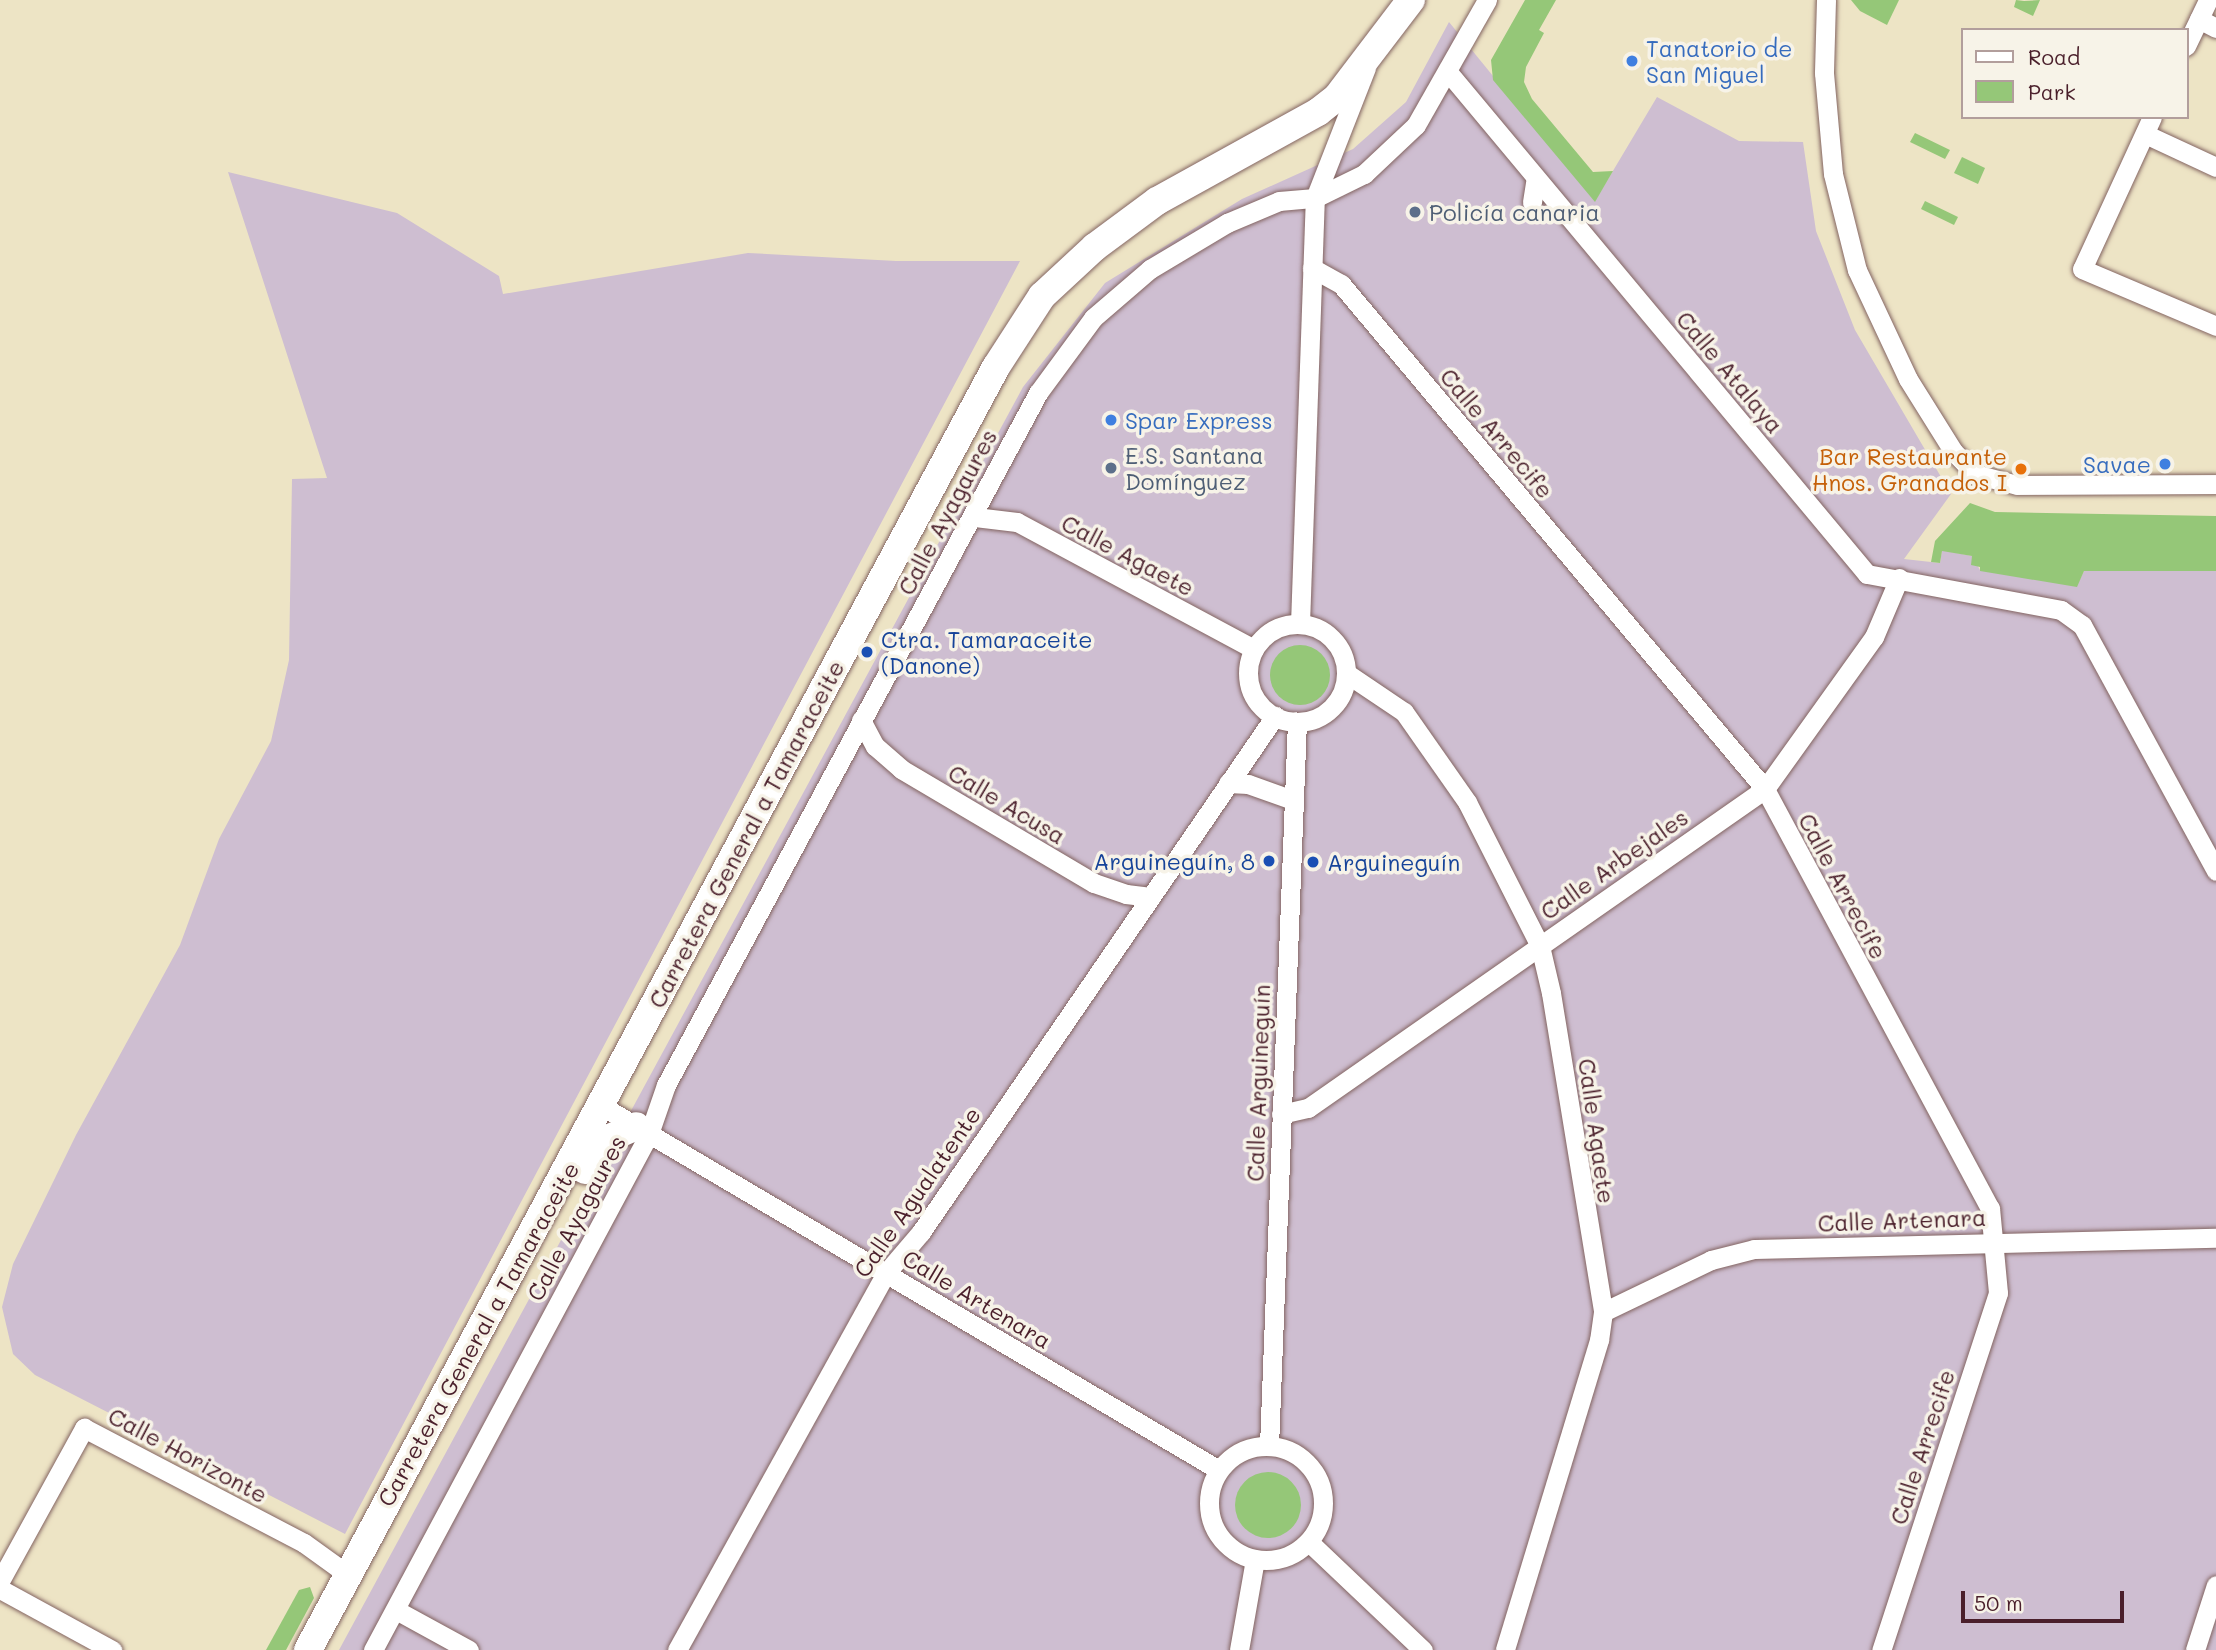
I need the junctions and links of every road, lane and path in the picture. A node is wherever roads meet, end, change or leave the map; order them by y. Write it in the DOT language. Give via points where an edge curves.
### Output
graph roads {
  1 [pos="1411,0"];
  2 [pos="1487,0"];
  3 [pos="1826,0"];
  4 [pos="2208,0"];
  5 [pos="2208,24"];
  6 [pos="2188,44"];
  7 [pos="1370,55"];
  8 [pos="1448,72"];
  9 [pos="2149,125"];
  10 [pos="2216,167"];
  11 [pos="1536,178"];
  12 [pos="1315,198"];
  13 [pos="1532,202"];
  14 [pos="1312,268"];
  15 [pos="2216,326"];
  16 [pos="2216,484"];
  17 [pos="975,517"];
  18 [pos="1899,578"];
  19 [pos="1300,624"];
  20 [pos="1254,649"];
  21 [pos="1346,673"];
  22 [pos="1275,716"];
  23 [pos="861,720"];
  24 [pos="1297,722"];
  25 [pos="1228,783"];
  26 [pos="1765,789"];
  27 [pos="1293,800"];
  28 [pos="2216,871"];
  29 [pos="1151,897"];
  30 [pos="1540,946"];
  31 [pos="602,1106"];
  32 [pos="1281,1114"];
  33 [pos="642,1130"];
  34 [pos="2216,1238"];
  35 [pos="1996,1242"];
  36 [pos="526,1246"];
  37 [pos="886,1273"];
  38 [pos="1603,1312"];
  39 [pos="1269,1446"];
  40 [pos="1219,1470"];
  41 [pos="1309,1542"];
  42 [pos="1255,1559"];
  43 [pos="347,1574"];
  44 [pos="0,1581"];
  45 [pos="2216,1585"];
  46 [pos="0,1589"];
  47 [pos="396,1609"];
  48 [pos="1882,1647"];
  49 [pos="112,1650"];
  50 [pos="308,1650"];
  51 [pos="373,1650"];
  52 [pos="468,1650"];
  53 [pos="677,1650"];
  54 [pos="1240,1650"];
  55 [pos="1423,1650"];
  56 [pos="1505,1650"];
  57 [pos="1903,1650"];
  58 [pos="2195,1650"];
  1 -- 7 [label="main road, Carretera General a Tamaraceite"];
  2 -- 8 [label="street, Calle Ayagaures"];
  3 -- 16 [label="street" via="1824,87 1833,174 1857,270 1908,379 1954,452 1975,474 2017,485"];
  4 -- 5 [label="street"];
  5 -- 6 [label="street"];
  7 -- 12 [label="street"];
  7 -- 31 [label="main road, Carretera General a Tamaraceite" via="1337,97 1318,112 1157,201 1095,247 1042,296 996,367"];
  8 -- 11 [label="street, Calle Atalaya"];
  8 -- 12 [label="street, Calle Ayagaures" via="1416,125 1364,174"];
  9 -- 10 [label="street"];
  9 -- 15 [label="street" via="2082,269"];
  11 -- 13 [label="street"];
  11 -- 18 [label="street, Calle Atalaya" via="1867,574"];
  12 -- 14 [label="street"];
  12 -- 17 [label="street, Calle Ayagaures" via="1279,201 1227,223 1150,269 1093,318 1038,393"];
  14 -- 19 [label="street"];
  14 -- 26 [label="street, Calle Arrecife" via="1341,284"];
  17 -- 20 [label="street, Calle Agaete" via="1017,522"];
  17 -- 23 [label="street, Calle Ayagaures"];
  18 -- 26 [label="street, Calle Arbejales" via="1874,637"];
  18 -- 28 [label="street, Calle Atalaya" via="2062,610 2082,625"];
  19 -- 20 [label="street" via="1273,629"];
  19 -- 21 [label="street" via="1315,627 1333,640 1344,658"];
  20 -- 22 [label="street" via="1248,664 1250,687 1262,707"];
  21 -- 24 [label="street" via="1336,702 1319,716"];
  21 -- 30 [label="street, Calle Agaete" via="1404,712 1467,802"];
  22 -- 24 [label="street"];
  22 -- 25 [label="street, Calle Agualatente"];
  23 -- 29 [label="street, Calle Acusa" via="875,746 901,769 1094,883"];
  23 -- 33 [label="street, Calle Ayagaures"];
  24 -- 27 [label="street, Calle Arguineguín"];
  25 -- 27 [label="street" via="1248,784"];
  25 -- 29 [label="street, Calle Agualatente"];
  26 -- 30 [label="street, Calle Arbejales"];
  26 -- 35 [label="street, Calle Arrecife" via="1990,1208"];
  27 -- 32 [label="street, Calle Arguineguín"];
  29 -- 37 [label="street, Calle Agualatente" via="921,1232"];
  30 -- 32 [label="street, Calle Arbejales" via="1308,1108"];
  30 -- 38 [label="street, Calle Agaete"];
  31 -- 33 [label="street, Calle Artenara"];
  31 -- 36 [label="main road, Carretera General a Tamaraceite"];
  32 -- 39 [label="street, Calle Arguineguín"];
  33 -- 36 [label="main road" via="605,1140 566,1205"];
  33 -- 37 [label="street, Calle Artenara"];
  33 -- 47 [label="street, Calle Ayagaures"];
  34 -- 35 [label="street, Calle Artenara"];
  35 -- 38 [label="street, Calle Artenara" via="1754,1249 1710,1261"];
  35 -- 48 [label="street, Calle Arrecife" via="1997,1293"];
  36 -- 43 [label="main road, Carretera General a Tamaraceite"];
  37 -- 40 [label="street, Calle Artenara"];
  37 -- 53 [label="street, Calle Agualatente"];
  38 -- 56 [label="street, Calle Agaete" via="1599,1340"];
  39 -- 40 [label="street" via="1241,1452"];
  39 -- 41 [label="street" via="1302,1458 1322,1488 1319,1526"];
  40 -- 42 [label="street" via="1210,1496 1213,1524 1237,1553"];
  41 -- 42 [label="street" via="1293,1554"];
  41 -- 55 [label="street"];
  42 -- 54 [label="street"];
  43 -- 44 [label="street, Calle Horizonte" via="303,1543 84,1427"];
  43 -- 50 [label="main road, Carretera General a Tamaraceite"];
  45 -- 58 [label="street"];
  46 -- 49 [label="street"];
  47 -- 51 [label="street, Calle Ayagaures"];
  47 -- 52 [label="street"];
  48 -- 57 [label="street"];
}
